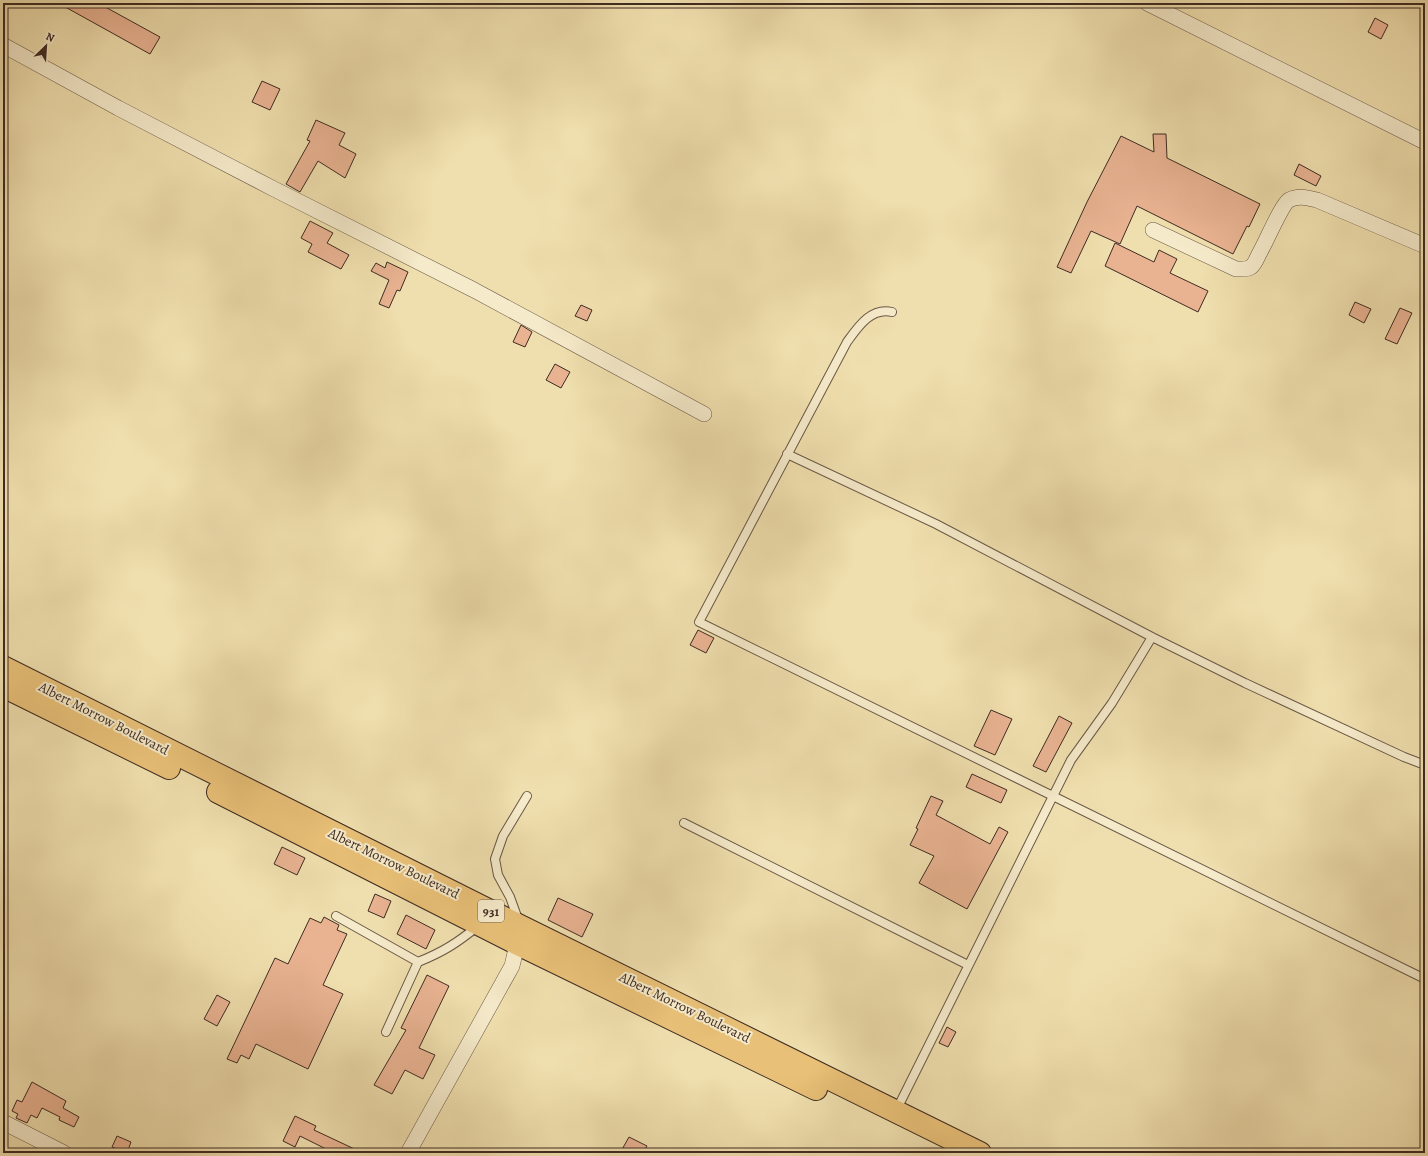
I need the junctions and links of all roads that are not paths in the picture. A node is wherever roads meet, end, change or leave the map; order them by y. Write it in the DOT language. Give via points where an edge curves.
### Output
graph roads {
  1 [pos="1147,3"];
  2 [pos="3,45"];
  3 [pos="1425,142"];
  4 [pos="1153,230"];
  5 [pos="1425,246"];
  6 [pos="892,312"];
  7 [pos="704,414"];
  8 [pos="787,454"];
  9 [pos="1152,637"];
  10 [pos="3,667"];
  11 [pos="3,686"];
  12 [pos="1425,765"];
  13 [pos="527,796"];
  14 [pos="1052,796"];
  15 [pos="684,823"];
  16 [pos="336,916"];
  17 [pos="480,924"];
  18 [pos="519,935"];
  19 [pos="418,962"];
  20 [pos="968,965"];
  21 [pos="1425,979"];
  22 [pos="386,1032"];
  23 [pos="896,1111"];
  24 [pos="3,1122"];
  25 [pos="64,1153"];
  26 [pos="408,1153"];
  27 [pos="947,1153"];
  28 [pos="980,1153"];
  1 -- 3 [label="street"];
  2 -- 7 [label="street" via="125,112 474,290"];
  4 -- 5 [label="street" via="1236,269 1244,270 1252,266 1256,260 1281,209 1289,200 1301,197 1317,200"];
  6 -- 8 [label="lane" via="884,310 868,317 854,333"];
  8 -- 9 [label="lane" via="936,524"];
  8 -- 14 [label="lane" via="699,622"];
  9 -- 12 [label="lane" via="1252,687 1404,758"];
  9 -- 14 [label="lane" via="1112,703 1071,760"];
  10 -- 18 [label="highway, Albert Morrow Boulevard / 931"];
  11 -- 17 [label="highway, Albert Morrow Boulevard / 931"];
  13 -- 18 [label="lane" via="503,836 495,859 498,875 510,897"];
  14 -- 20 [label="lane"];
  14 -- 21 [label="lane"];
  15 -- 20 [label="lane"];
  16 -- 19 [label="lane"];
  17 -- 18 [label="highway, Albert Morrow Boulevard / 931"];
  17 -- 19 [label="lane" via="443,952"];
  18 -- 23 [label="highway, Albert Morrow Boulevard / 931"];
  18 -- 26 [label="street" via="512,966"];
  18 -- 27 [label="highway, Albert Morrow Boulevard / 931"];
  19 -- 22 [label="lane"];
  20 -- 23 [label="lane"];
  23 -- 28 [label="highway, Albert Morrow Boulevard / 931"];
  24 -- 25 [label="street"];
}
